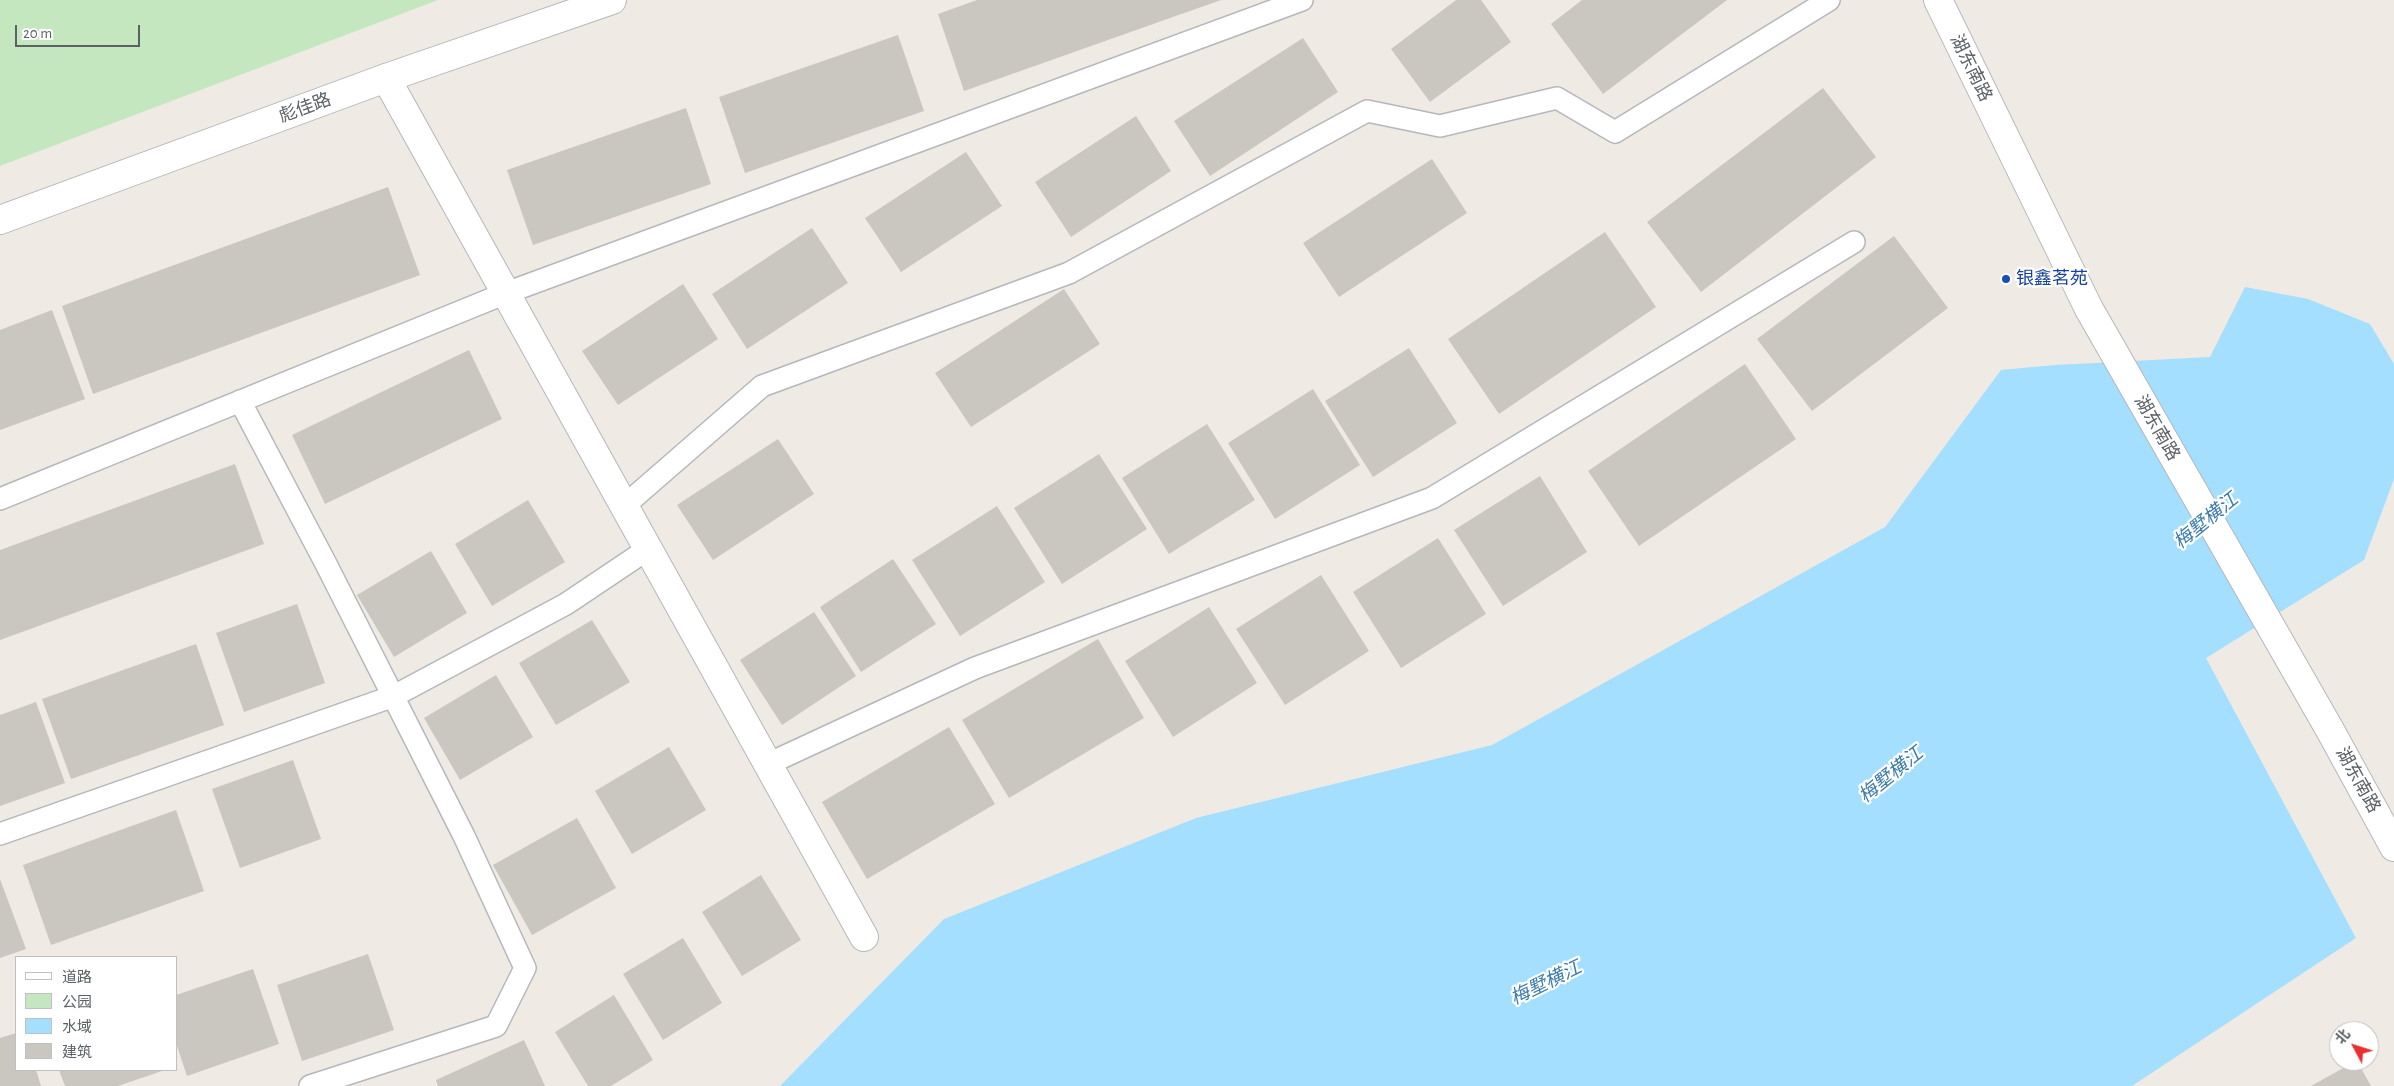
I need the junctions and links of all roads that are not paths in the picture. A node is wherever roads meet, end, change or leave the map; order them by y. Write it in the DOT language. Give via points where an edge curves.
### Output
graph roads {
  1 [pos="612,0"];
  2 [pos="1302,0"];
  3 [pos="1829,0"];
  4 [pos="1938,0"];
  5 [pos="386,78"];
  6 [pos="0,220"];
  7 [pos="1854,242"];
  8 [pos="506,293"];
  9 [pos="240,401"];
  10 [pos="0,499"];
  11 [pos="624,506"];
  12 [pos="648,549"];
  13 [pos="394,696"];
  14 [pos="768,764"];
  15 [pos="0,834"];
  16 [pos="2394,847"];
  17 [pos="864,937"];
  18 [pos="310,1086"];
  1 -- 5 [label="street, 彪佳路"];
  2 -- 8 [label="lane"];
  3 -- 11 [label="lane" via="1615,132 1557,98 1440,126 1367,111 1069,273 762,386"];
  4 -- 16 [label="street, 湖东南路" via="2089,309"];
  5 -- 6 [label="street, 彪佳路"];
  5 -- 8 [label="street"];
  7 -- 14 [label="lane" via="1432,498 975,668"];
  8 -- 9 [label="lane"];
  8 -- 11 [label="street"];
  9 -- 10 [label="lane"];
  9 -- 13 [label="lane"];
  11 -- 12 [label="street"];
  12 -- 13 [label="lane" via="566,604"];
  12 -- 14 [label="street"];
  13 -- 15 [label="lane"];
  13 -- 18 [label="lane" via="525,968 496,1026"];
  14 -- 17 [label="street"];
}
